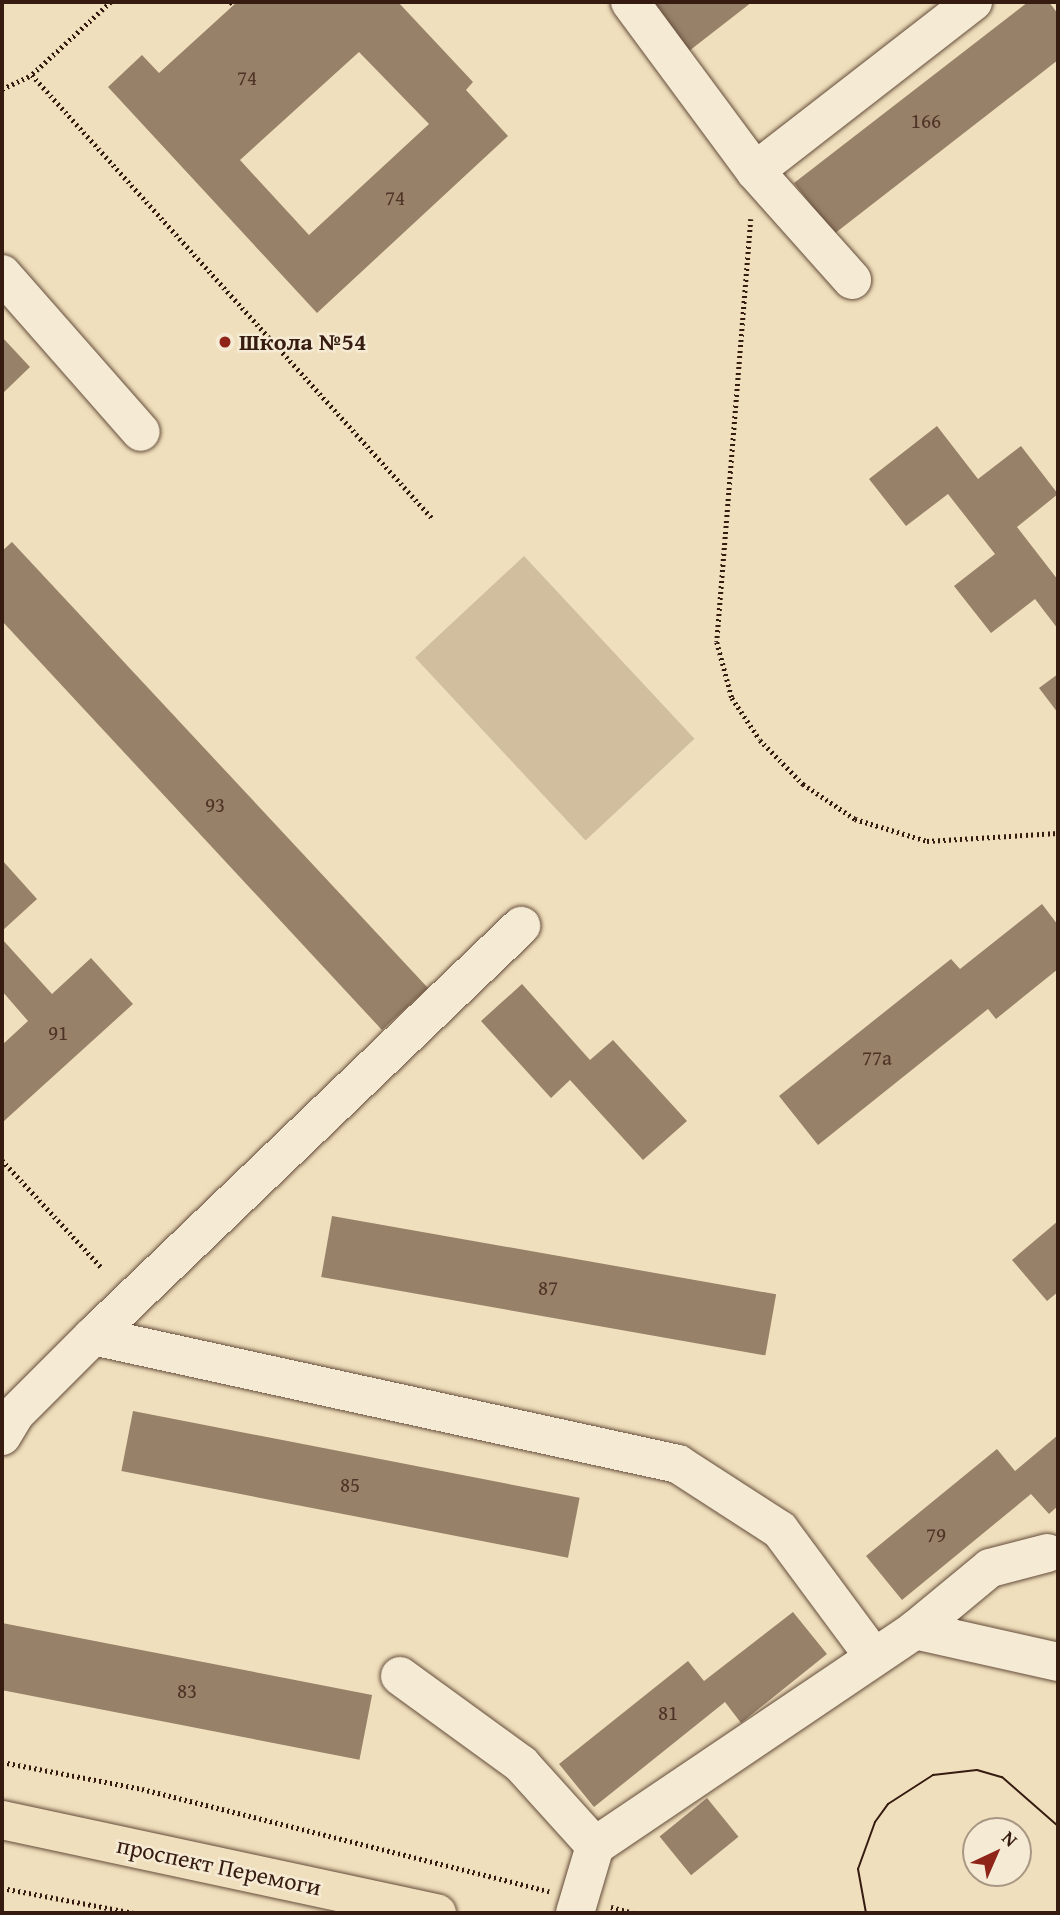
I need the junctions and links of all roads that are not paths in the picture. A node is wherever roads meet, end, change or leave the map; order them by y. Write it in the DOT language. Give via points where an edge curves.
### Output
graph roads {
  1 [pos="630,2"];
  2 [pos="973,2"];
  3 [pos="755,171"];
  4 [pos="2,274"];
  5 [pos="852,280"];
  6 [pos="141,432"];
  7 [pos="522,926"];
  8 [pos="93,1336"];
  9 [pos="2,1436"];
  10 [pos="1047,1553"];
  11 [pos="915,1630"];
  12 [pos="874,1657"];
  13 [pos="1058,1662"];
  14 [pos="400,1676"];
  15 [pos="2,1820"];
  16 [pos="595,1846"];
  17 [pos="577,1906"];
  18 [pos="437,1913"];
  1 -- 3 [label="lane"];
  2 -- 3 [label="lane"];
  3 -- 5 [label="lane"];
  4 -- 6 [label="lane"];
  7 -- 8 [label="lane"];
  8 -- 9 [label="lane" via="15,1414"];
  8 -- 12 [label="lane" via="678,1464 780,1530"];
  10 -- 11 [label="lane" via="990,1569"];
  11 -- 12 [label="lane"];
  11 -- 13 [label="lane"];
  12 -- 16 [label="lane"];
  14 -- 16 [label="lane" via="521,1764"];
  15 -- 18 [label="main road, проспект Перемоги"];
  16 -- 17 [label="lane"];
}
